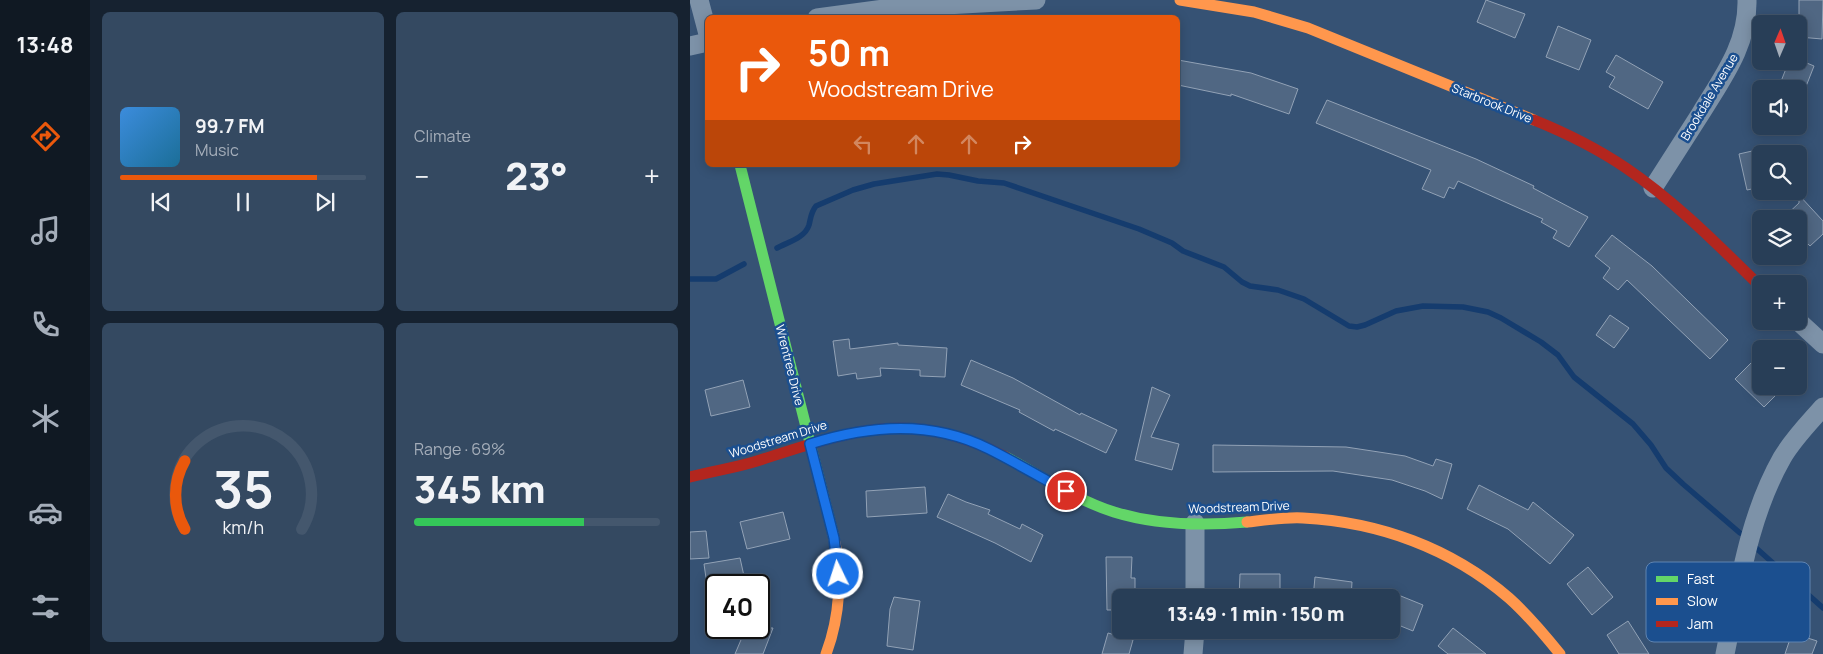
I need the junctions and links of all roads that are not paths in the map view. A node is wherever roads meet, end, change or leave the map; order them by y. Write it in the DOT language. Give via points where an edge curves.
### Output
graph roads {
  1 [pos="699,0"];
  2 [pos="1036,0"];
  3 [pos="1180,0"];
  4 [pos="1747,0"];
  5 [pos="840,15"];
  6 [pos="705,23"];
  7 [pos="705,43"];
  8 [pos="690,46"];
  9 [pos="741,167"];
  10 [pos="1653,188"];
  11 [pos="1752,278"];
  12 [pos="1807,329"];
  13 [pos="1823,344"];
  14 [pos="1823,407"];
  15 [pos="810,444"];
  16 [pos="690,477"];
  17 [pos="1195,523"];
  18 [pos="1744,562"];
  19 [pos="1195,589"];
  20 [pos="1195,639"];
  21 [pos="826,654"];
  22 [pos="1194,654"];
  23 [pos="1560,654"];
  1 -- 6 [label="street"];
  2 -- 5 [label="street" via="892,8"];
  3 -- 10 [label="street, Starbrook Drive" via="1254,12 1334,37 1549,126 1600,152"];
  4 -- 10 [label="street, Brookdale Avenue" via="1742,39 1731,64"];
  7 -- 8 [label="street"];
  9 -- 15 [label="street, Wrentree Drive"];
  10 -- 11 [label="street, Starbrook Drive"];
  12 -- 13 [label="street"];
  14 -- 18 [label="street" via="1783,456 1759,505"];
  15 -- 16 [label="street, Woodstream Drive" via="736,467"];
  15 -- 17 [label="street, Woodstream Drive" via="838,435 874,430 902,428 939,432 988,448 1081,499 1115,512 1150,520"];
  15 -- 21 [label="street, Wrentree Drive" via="837,556 838,612"];
  17 -- 19 [label="street"];
  17 -- 23 [label="street, Woodstream Drive" via="1300,518 1364,525 1392,532 1454,559 1498,589 1525,612"];
  20 -- 22 [label="street"];
}
